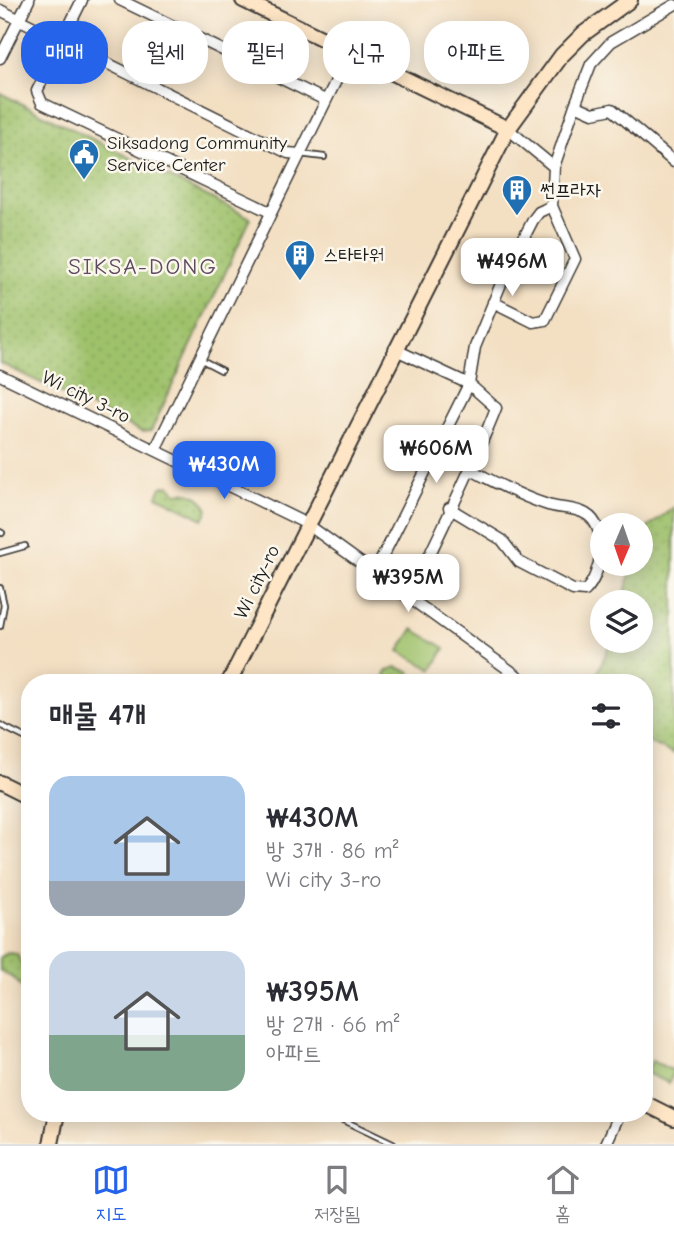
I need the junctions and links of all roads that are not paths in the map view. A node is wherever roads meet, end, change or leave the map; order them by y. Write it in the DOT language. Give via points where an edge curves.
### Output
graph roads {
  1 [pos="29,0"];
  2 [pos="82,0"];
  3 [pos="120,0"];
  4 [pos="243,0"];
  5 [pos="630,0"];
  6 [pos="674,5"];
  7 [pos="0,10"];
  8 [pos="18,20"];
  9 [pos="21,21"];
  10 [pos="72,21"];
  11 [pos="323,41"];
  12 [pos="0,58"];
  13 [pos="108,63"];
  14 [pos="410,83"];
  15 [pos="41,84"];
  16 [pos="333,84"];
  17 [pos="325,100"];
  18 [pos="575,105"];
  19 [pos="508,129"];
  20 [pos="299,154"];
  21 [pos="324,157"];
  22 [pos="674,162"];
  23 [pos="554,167"];
  24 [pos="552,206"];
  25 [pos="270,212"];
  26 [pos="493,302"];
  27 [pos="394,349"];
  28 [pos="199,358"];
  29 [pos="221,370"];
  30 [pos="0,375"];
  31 [pos="469,384"];
  32 [pos="155,450"];
  33 [pos="471,470"];
  34 [pos="449,508"];
  35 [pos="307,524"];
  36 [pos="25,546"];
  37 [pos="0,553"];
  38 [pos="375,572"];
  39 [pos="0,588"];
  40 [pos="410,597"];
  41 [pos="0,625"];
  42 [pos="233,674"];
  43 [pos="515,674"];
  44 [pos="0,725"];
  45 [pos="21,736"];
  46 [pos="0,783"];
  47 [pos="21,794"];
  48 [pos="653,1108"];
  49 [pos="674,1118"];
  50 [pos="55,1122"];
  51 [pos="347,1122"];
  52 [pos="616,1122"];
  53 [pos="51,1144"];
  54 [pos="393,1144"];
  55 [pos="606,1144"];
  1 -- 8 [label="street"];
  2 -- 10 [label="street"];
  3 -- 17 [label="street"];
  4 -- 11 [label="main road"];
  5 -- 19 [label="main road, Wi city-ro" via="562,55"];
  6 -- 18 [label="street" via="611,42 591,64"];
  7 -- 8 [label="street"];
  8 -- 9 [label="street"];
  8 -- 12 [label="street"];
  13 -- 20 [label="street" via="288,153"];
  14 -- 19 [label="main road"];
  15 -- 25 [label="street" via="37,92 42,103"];
  16 -- 17 [label="street"];
  17 -- 20 [label="street"];
  18 -- 22 [label="street" via="593,113 612,109"];
  18 -- 23 [label="street"];
  19 -- 23 [label="street"];
  19 -- 27 [label="main road, Wi city-ro"];
  20 -- 21 [label="lane"];
  20 -- 25 [label="street"];
  23 -- 24 [label="street"];
  24 -- 26 [label="street" via="533,220"];
  24 -- 26 [label="street" via="575,259 545,320 533,322"];
  25 -- 28 [label="street"];
  26 -- 31 [label="street" via="475,346"];
  27 -- 31 [label="street"];
  27 -- 35 [label="main road, Wi city-ro"];
  28 -- 29 [label="lane"];
  28 -- 32 [label="street"];
  30 -- 32 [label="street, Wi city 3-ro"];
  31 -- 33 [label="street" via="496,408"];
  31 -- 38 [label="street"];
  32 -- 35 [label="street, Wi city 3-ro"];
  33 -- 34 [label="street"];
  33 -- 34 [label="street" via="536,501 588,515 596,524 602,556 593,583 585,591 573,590 519,562 502,540"];
  34 -- 40 [label="street"];
  35 -- 38 [label="street, Wi city 3-ro"];
  35 -- 42 [label="main road, Wi city-ro"];
  36 -- 37 [label="lane"];
  38 -- 40 [label="street, Wi city 3-ro"];
  39 -- 41 [label="lane" via="4,605"];
  40 -- 43 [label="street, Wi city 3-ro"];
  44 -- 45 [label="lane"];
  46 -- 47 [label="main road"];
  48 -- 49 [label="main road"];
  50 -- 53 [label="main road"];
  51 -- 54 [label="lane"];
  52 -- 55 [label="street"];
}
